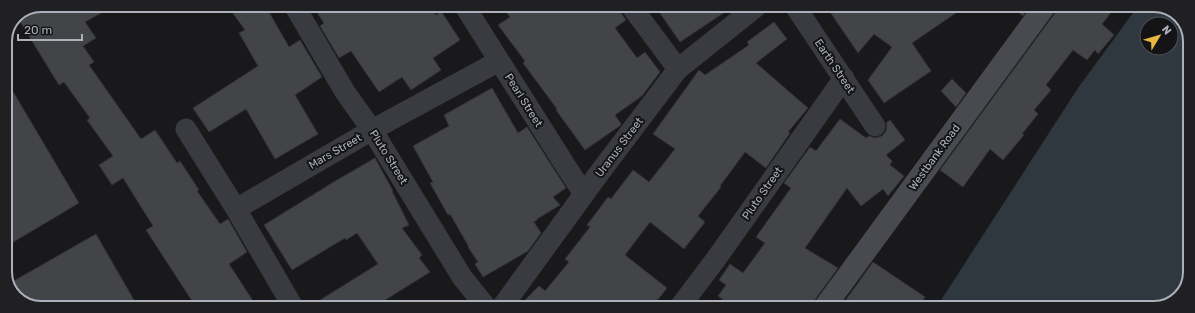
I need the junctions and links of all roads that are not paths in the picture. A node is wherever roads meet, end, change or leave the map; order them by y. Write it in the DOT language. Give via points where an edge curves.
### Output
graph roads {
  1 [pos="298,12"];
  2 [pos="468,12"];
  3 [pos="635,12"];
  4 [pos="750,12"];
  5 [pos="799,12"];
  6 [pos="1041,12"];
  7 [pos="499,61"];
  8 [pos="678,70"];
  9 [pos="844,78"];
  10 [pos="875,126"];
  11 [pos="186,129"];
  12 [pos="372,130"];
  13 [pos="584,194"];
  14 [pos="236,209"];
  15 [pos="290,301"];
  16 [pos="481,301"];
  17 [pos="506,301"];
  18 [pos="684,301"];
  19 [pos="829,301"];
  1 -- 12 [label="street, Pluto Street" via="345,92"];
  2 -- 7 [label="street, Pearl Street"];
  3 -- 8 [label="street"];
  4 -- 8 [label="street, Uranus Street"];
  5 -- 9 [label="street, Earth Street"];
  6 -- 19 [label="street, Westbank Road"];
  7 -- 12 [label="street, Mars Street"];
  7 -- 13 [label="street, Pearl Street"];
  8 -- 13 [label="street, Uranus Street"];
  9 -- 10 [label="street, Earth Street"];
  9 -- 18 [label="street, Pluto Street"];
  11 -- 14 [label="street"];
  12 -- 14 [label="street, Mars Street"];
  12 -- 16 [label="street, Pluto Street" via="462,277"];
  13 -- 17 [label="street, Uranus Street"];
  14 -- 15 [label="street"];
}
